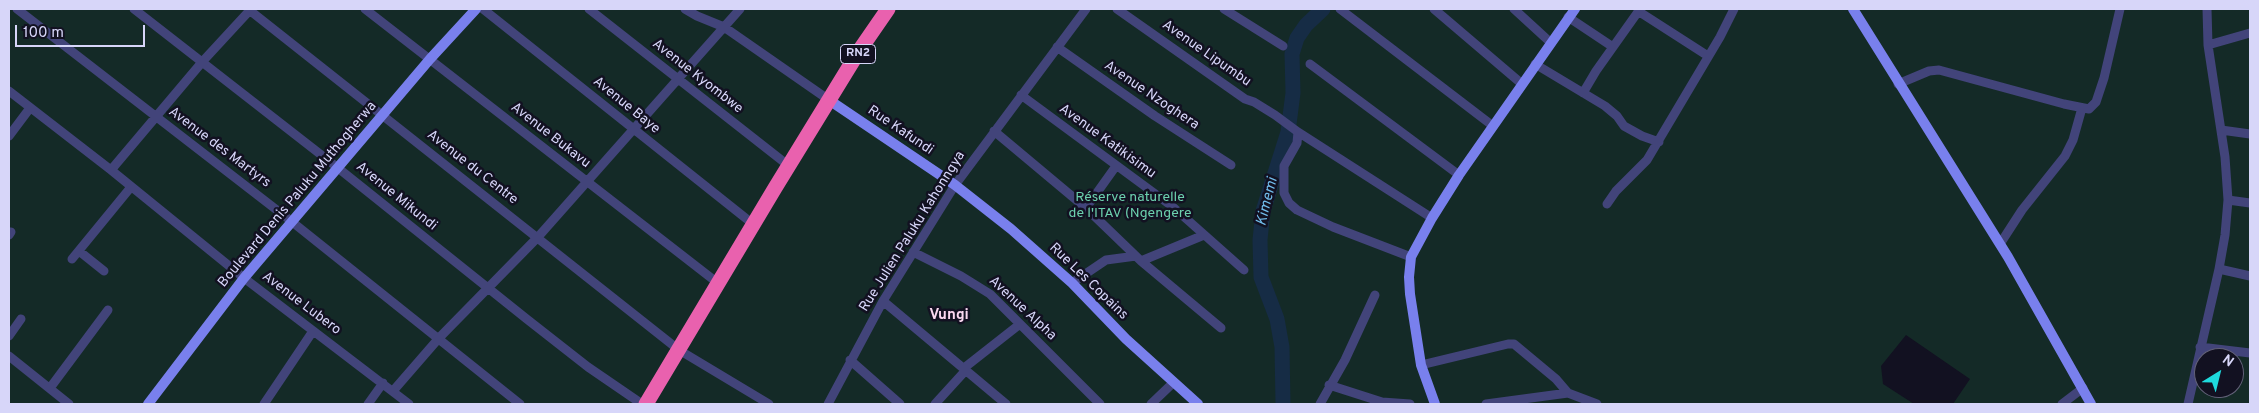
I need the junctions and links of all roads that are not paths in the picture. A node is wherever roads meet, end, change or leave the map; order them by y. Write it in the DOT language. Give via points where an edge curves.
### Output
graph roads {
  1 [pos="17,9"];
  2 [pos="134,9"];
  3 [pos="250,9"];
  4 [pos="365,9"];
  5 [pos="476,9"];
  6 [pos="482,9"];
  7 [pos="589,9"];
  8 [pos="685,9"];
  9 [pos="740,9"];
  10 [pos="888,9"];
  11 [pos="1086,9"];
  12 [pos="1117,9"];
  13 [pos="1224,9"];
  14 [pos="1434,9"];
  15 [pos="1514,9"];
  16 [pos="1734,9"];
  17 [pos="1854,9"];
  18 [pos="2120,9"];
  19 [pos="2207,9"];
  20 [pos="1345,10"];
  21 [pos="1639,10"];
  22 [pos="1572,13"];
  23 [pos="724,27"];
  24 [pos="2250,33"];
  25 [pos="1550,42"];
  26 [pos="2208,45"];
  27 [pos="1283,46"];
  28 [pos="1057,47"];
  29 [pos="1613,47"];
  30 [pos="1708,56"];
  31 [pos="430,59"];
  32 [pos="202,61"];
  33 [pos="1310,64"];
  34 [pos="1535,64"];
  35 [pos="677,78"];
  36 [pos="1522,84"];
  37 [pos="1898,84"];
  38 [pos="9,91"];
  39 [pos="1583,93"];
  40 [pos="1021,95"];
  41 [pos="829,100"];
  42 [pos="30,108"];
  43 [pos="2082,108"];
  44 [pos="383,115"];
  45 [pos="155,117"];
  46 [pos="1493,126"];
  47 [pos="633,129"];
  48 [pos="2221,130"];
  49 [pos="994,132"];
  50 [pos="1298,132"];
  51 [pos="2250,134"];
  52 [pos="9,136"];
  53 [pos="1659,142"];
  54 [pos="1231,164"];
  55 [pos="788,166"];
  56 [pos="1116,166"];
  57 [pos="338,168"];
  58 [pos="111,170"];
  59 [pos="1458,175"];
  60 [pos="586,182"];
  61 [pos="955,185"];
  62 [pos="131,187"];
  63 [pos="2228,200"];
  64 [pos="2250,203"];
  65 [pos="1607,204"];
  66 [pos="1086,208"];
  67 [pos="1432,218"];
  68 [pos="291,221"];
  69 [pos="753,224"];
  70 [pos="1204,234"];
  71 [pos="538,237"];
  72 [pos="2000,244"];
  73 [pos="79,251"];
  74 [pos="913,252"];
  75 [pos="1411,257"];
  76 [pos="1138,258"];
  77 [pos="72,260"];
  78 [pos="2219,269"];
  79 [pos="1244,270"];
  80 [pos="104,271"];
  81 [pos="2250,276"];
  82 [pos="244,278"];
  83 [pos="1072,283"];
  84 [pos="719,284"];
  85 [pos="488,288"];
  86 [pos="1375,296"];
  87 [pos="884,301"];
  88 [pos="108,310"];
  89 [pos="22,319"];
  90 [pos="1020,324"];
  91 [pos="1221,328"];
  92 [pos="314,331"];
  93 [pos="9,336"];
  94 [pos="439,338"];
  95 [pos="2200,347"];
  96 [pos="679,350"];
  97 [pos="2250,353"];
  98 [pos="9,356"];
  99 [pos="850,360"];
  100 [pos="1421,366"];
  101 [pos="965,369"];
  102 [pos="1174,382"];
  103 [pos="383,383"];
  104 [pos="1329,385"];
  105 [pos="50,388"];
  106 [pos="2083,388"];
  107 [pos="392,391"];
  108 [pos="1568,393"];
  109 [pos="69,404"];
  110 [pos="148,404"];
  111 [pos="264,404"];
  112 [pos="368,404"];
  113 [pos="409,404"];
  114 [pos="520,404"];
  115 [pos="642,404"];
  116 [pos="646,404"];
  117 [pos="768,404"];
  118 [pos="828,404"];
  119 [pos="900,404"];
  120 [pos="935,404"];
  121 [pos="1006,404"];
  122 [pos="1100,404"];
  123 [pos="1150,404"];
  124 [pos="1198,404"];
  125 [pos="1320,404"];
  126 [pos="1410,404"];
  127 [pos="1435,404"];
  128 [pos="1486,404"];
  129 [pos="1598,404"];
  130 [pos="2062,404"];
  131 [pos="2091,404"];
  132 [pos="2188,404"];
  1 -- 45 [label="street, Avenue des Martyrs"];
  2 -- 32 [label="street, Avenue Mikundi"];
  3 -- 32 [label="street"];
  3 -- 44 [label="street, Avenue du Centre"];
  4 -- 31 [label="street, Avenue Bukavu"];
  5 -- 31 [label="street, Boulevard Denis Paluku Muthogherwa"];
  6 -- 47 [label="street, Avenue Baye"];
  7 -- 35 [label="street, Avenue Kyombwe"];
  8 -- 23 [label="street"];
  9 -- 23 [label="street"];
  10 -- 41 [label="highway, RN2"];
  11 -- 28 [label="street, Rue Julien Paluku Kahonngya"];
  12 -- 50 [label="street, Avenue Lipumbu"];
  13 -- 27 [label="street"];
  14 -- 36 [label="street"];
  15 -- 25 [label="street"];
  16 -- 30 [label="street"];
  17 -- 37 [label="street"];
  18 -- 43 [label="street" via="2096,102 2093,107"];
  19 -- 26 [label="street"];
  20 -- 46 [label="street"];
  21 -- 29 [label="street"];
  21 -- 30 [label="street"];
  22 -- 25 [label="street"];
  22 -- 29 [label="street"];
  23 -- 35 [label="street"];
  23 -- 41 [label="street"];
  24 -- 26 [label="street"];
  25 -- 34 [label="street"];
  26 -- 48 [label="street"];
  28 -- 40 [label="street, Rue Julien Paluku Kahonngya"];
  28 -- 54 [label="street, Avenue Nzoghera" via="1155,116"];
  29 -- 39 [label="street"];
  30 -- 53 [label="street"];
  31 -- 44 [label="street, Boulevard Denis Paluku Muthogherwa"];
  31 -- 60 [label="street, Avenue Bukavu"];
  32 -- 45 [label="street"];
  32 -- 57 [label="street, Avenue Mikundi"];
  33 -- 59 [label="street"];
  34 -- 36 [label="street"];
  34 -- 39 [label="street"];
  35 -- 47 [label="street"];
  35 -- 55 [label="street, Avenue Kyombwe"];
  36 -- 46 [label="street"];
  37 -- 43 [label="street" via="1939,70"];
  37 -- 72 [label="street"];
  38 -- 42 [label="street, Avenue Lubero"];
  39 -- 53 [label="street" via="1617,116 1624,126"];
  40 -- 49 [label="street, Rue Julien Paluku Kahonngya"];
  40 -- 56 [label="street, Avenue Katikisimu"];
  41 -- 55 [label="highway, RN2"];
  41 -- 61 [label="street, Rue Kafundi"];
  42 -- 52 [label="street"];
  42 -- 58 [label="street, Avenue Lubero"];
  43 -- 72 [label="street" via="2065,156 2022,210"];
  44 -- 57 [label="street, Boulevard Denis Paluku Muthogherwa"];
  44 -- 71 [label="street, Avenue du Centre"];
  45 -- 58 [label="street"];
  45 -- 68 [label="street, Avenue des Martyrs"];
  46 -- 59 [label="street"];
  47 -- 60 [label="street"];
  47 -- 69 [label="street, Avenue Baye"];
  48 -- 51 [label="street"];
  48 -- 63 [label="street"];
  49 -- 61 [label="street, Rue Julien Paluku Kahonngya"];
  49 -- 66 [label="street"];
  50 -- 67 [label="street, Avenue Lipumbu"];
  50 -- 75 [label="street" via="1297,143 1284,166 1284,193 1289,203 1296,210 1333,227"];
  53 -- 65 [label="street"];
  55 -- 69 [label="highway, RN2"];
  56 -- 66 [label="street"];
  56 -- 70 [label="street, Avenue Katikisimu" via="1173,206"];
  57 -- 68 [label="street, Boulevard Denis Paluku Muthogherwa"];
  57 -- 85 [label="street, Avenue Mikundi"];
  58 -- 62 [label="street, Avenue Lubero"];
  59 -- 67 [label="street"];
  60 -- 71 [label="street"];
  60 -- 84 [label="street, Avenue Bukavu"];
  61 -- 74 [label="street, Rue Julien Paluku Kahonngya"];
  61 -- 83 [label="street, Rue Les Copains"];
  62 -- 73 [label="street"];
  62 -- 82 [label="street, Avenue Lubero"];
  63 -- 64 [label="street"];
  63 -- 78 [label="street"];
  66 -- 76 [label="street"];
  67 -- 75 [label="street"];
  68 -- 82 [label="street, Boulevard Denis Paluku Muthogherwa"];
  68 -- 94 [label="street, Avenue des Martyrs"];
  69 -- 84 [label="highway, RN2"];
  70 -- 76 [label="street"];
  70 -- 79 [label="street, Avenue Katikisimu"];
  71 -- 85 [label="street"];
  71 -- 96 [label="street, Avenue du Centre"];
  72 -- 106 [label="street"];
  73 -- 77 [label="street"];
  73 -- 80 [label="street"];
  74 -- 87 [label="street, Rue Julien Paluku Kahonngya"];
  74 -- 90 [label="street, Avenue Alpha" via="990,294"];
  75 -- 100 [label="street" via="1410,294"];
  76 -- 83 [label="street" via="1106,260"];
  76 -- 91 [label="street"];
  78 -- 81 [label="street"];
  78 -- 95 [label="street"];
  82 -- 92 [label="street, Avenue Lubero"];
  82 -- 110 [label="street, Boulevard Denis Paluku Muthogherwa"];
  83 -- 102 [label="street, Rue Les Copains" via="1126,339"];
  84 -- 96 [label="highway, RN2"];
  85 -- 94 [label="street"];
  85 -- 115 [label="street, Avenue Mikundi" via="588,367"];
  86 -- 104 [label="street" via="1345,360"];
  87 -- 99 [label="street, Rue Julien Paluku Kahonngya"];
  87 -- 101 [label="street"];
  88 -- 105 [label="street"];
  89 -- 93 [label="street"];
  90 -- 101 [label="street"];
  90 -- 122 [label="street, Avenue Alpha"];
  92 -- 103 [label="street, Avenue Lubero"];
  92 -- 111 [label="street"];
  94 -- 107 [label="street"];
  94 -- 114 [label="street, Avenue des Martyrs"];
  95 -- 97 [label="street"];
  95 -- 132 [label="street"];
  96 -- 116 [label="highway, RN2"];
  96 -- 117 [label="street, Avenue du Centre"];
  98 -- 105 [label="street"];
  99 -- 118 [label="street, Rue Julien Paluku Kahonngya"];
  99 -- 119 [label="street"];
  100 -- 108 [label="street" via="1514,344"];
  100 -- 127 [label="street"];
  101 -- 120 [label="street"];
  101 -- 121 [label="street"];
  102 -- 123 [label="street"];
  102 -- 124 [label="street, Rue Les Copains"];
  103 -- 107 [label="street, Avenue Lubero"];
  103 -- 112 [label="street"];
  104 -- 125 [label="street"];
  104 -- 126 [label="street" via="1382,402"];
  105 -- 109 [label="street"];
  106 -- 130 [label="street"];
  106 -- 131 [label="street"];
  107 -- 113 [label="street, Avenue Lubero"];
  108 -- 128 [label="street"];
  108 -- 129 [label="street"];
}
